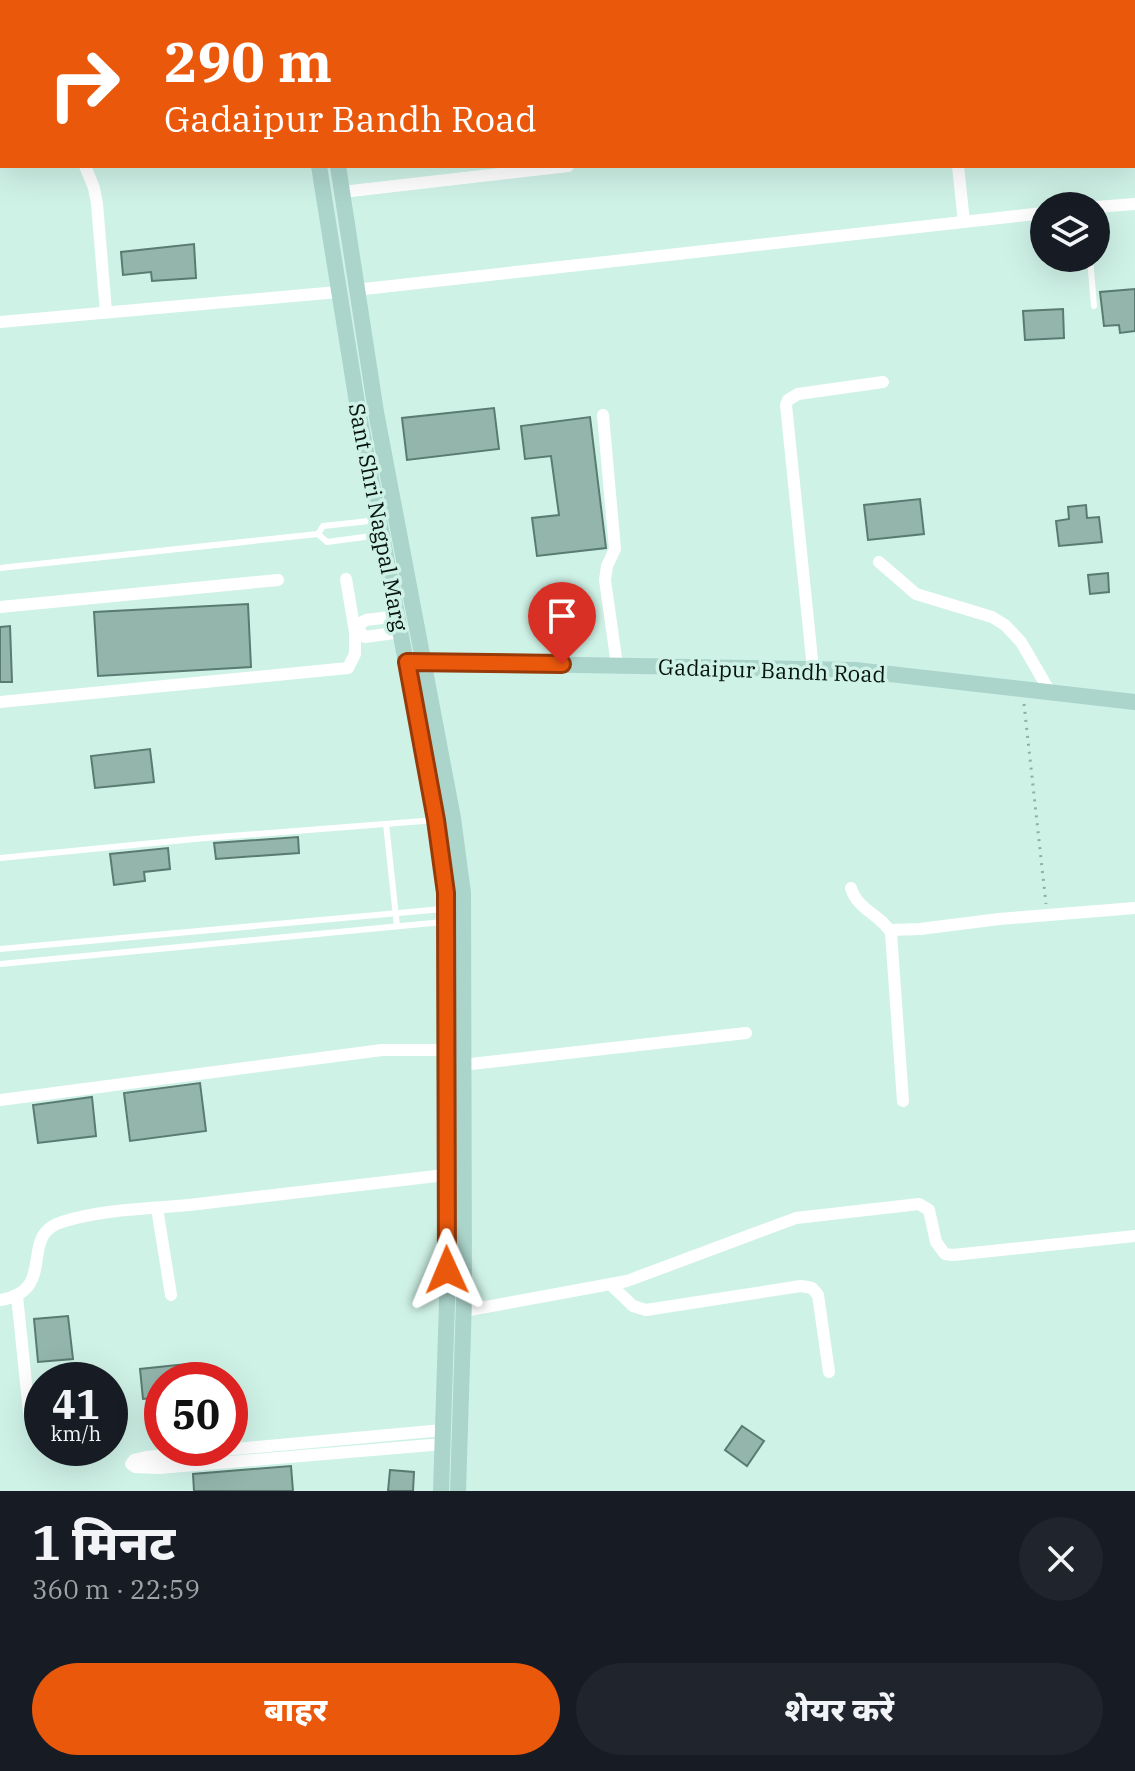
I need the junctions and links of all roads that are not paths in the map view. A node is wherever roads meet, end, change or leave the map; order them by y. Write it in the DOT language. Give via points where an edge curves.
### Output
graph roads {
  1 [pos="86,168"];
  2 [pos="319,168"];
  3 [pos="338,168"];
  4 [pos="551,168"];
  5 [pos="958,168"];
  6 [pos="342,192"];
  7 [pos="1135,204"];
  8 [pos="1110,206"];
  9 [pos="1030,215"];
  10 [pos="964,222"];
  11 [pos="1091,272"];
  12 [pos="347,291"];
  13 [pos="1094,306"];
  14 [pos="106,312"];
  15 [pos="0,322"];
  16 [pos="883,382"];
  17 [pos="603,415"];
  18 [pos="381,527"];
  19 [pos="318,534"];
  20 [pos="879,562"];
  21 [pos="0,568"];
  22 [pos="346,579"];
  23 [pos="278,580"];
  24 [pos="0,607"];
  25 [pos="400,624"];
  26 [pos="358,632"];
  27 [pos="415,662"];
  28 [pos="617,665"];
  29 [pos="813,669"];
  30 [pos="1050,692"];
  31 [pos="0,702"];
  32 [pos="1135,702"];
  33 [pos="436,820"];
  34 [pos="386,824"];
  35 [pos="0,858"];
  36 [pos="851,888"];
  37 [pos="1135,908"];
  38 [pos="396,913"];
  39 [pos="447,915"];
  40 [pos="397,926"];
  41 [pos="890,930"];
  42 [pos="0,949"];
  43 [pos="0,964"];
  44 [pos="746,1033"];
  45 [pos="446,1050"];
  46 [pos="462,1065"];
  47 [pos="0,1100"];
  48 [pos="903,1101"];
  49 [pos="445,1175"];
  50 [pos="157,1208"];
  51 [pos="1135,1236"];
  52 [pos="610,1284"];
  53 [pos="171,1295"];
  54 [pos="17,1296"];
  55 [pos="0,1300"];
  56 [pos="464,1311"];
  57 [pos="24,1364"];
  58 [pos="829,1372"];
  59 [pos="443,1437"];
  60 [pos="441,1491"];
  61 [pos="458,1491"];
  1 -- 14 [label="street" via="96,195"];
  2 -- 12 [label="main road, Sant Shri Nagpal Marg"];
  3 -- 6 [label="main road, Sant Shri Nagpal Marg"];
  4 -- 6 [label="street"];
  5 -- 10 [label="street"];
  6 -- 12 [label="main road, Sant Shri Nagpal Marg"];
  7 -- 8 [label="street"];
  9 -- 10 [label="street"];
  10 -- 12 [label="street"];
  11 -- 13 [label="lane"];
  12 -- 14 [label="street"];
  12 -- 18 [label="main road, Sant Shri Nagpal Marg"];
  12 -- 27 [label="main road, Sant Shri Nagpal Marg"];
  14 -- 15 [label="street"];
  16 -- 29 [label="street" via="798,394 786,405"];
  17 -- 28 [label="street" via="615,549 605,580"];
  18 -- 19 [label="lane" via="323,526"];
  18 -- 19 [label="lane" via="327,542"];
  18 -- 25 [label="main road, Sant Shri Nagpal Marg"];
  19 -- 21 [label="lane"];
  20 -- 30 [label="street" via="916,594 1005,625"];
  22 -- 26 [label="street"];
  23 -- 24 [label="street"];
  25 -- 26 [label="street" via="365,637"];
  25 -- 27 [label="main road, Sant Shri Nagpal Marg"];
  26 -- 31 [label="street" via="348,668"];
  27 -- 28 [label="main road, Gadaipur Bandh Road"];
  27 -- 33 [label="main road, Sant Shri Nagpal Marg"];
  27 -- 46 [label="main road, Sant Shri Nagpal Marg" via="461,865"];
  28 -- 29 [label="main road, Gadaipur Bandh Road"];
  29 -- 30 [label="main road, Gadaipur Bandh Road"];
  30 -- 32 [label="main road, Gadaipur Bandh Road"];
  33 -- 34 [label="lane"];
  33 -- 39 [label="main road, Sant Shri Nagpal Marg"];
  34 -- 35 [label="lane"];
  34 -- 38 [label="lane"];
  36 -- 41 [label="street" via="863,908"];
  37 -- 41 [label="street"];
  38 -- 39 [label="lane"];
  38 -- 40 [label="lane"];
  38 -- 42 [label="lane"];
  39 -- 40 [label="lane"];
  39 -- 45 [label="main road, Sant Shri Nagpal Marg"];
  40 -- 43 [label="lane"];
  41 -- 48 [label="street"];
  44 -- 46 [label="street"];
  45 -- 47 [label="street" via="382,1050"];
  45 -- 49 [label="main road, Sant Shri Nagpal Marg"];
  46 -- 56 [label="main road, Sant Shri Nagpal Marg"];
  49 -- 50 [label="street"];
  49 -- 59 [label="main road, Sant Shri Nagpal Marg"];
  50 -- 53 [label="street"];
  50 -- 54 [label="street" via="50,1226 40,1240 33,1278"];
  51 -- 52 [label="street" via="945,1254 936,1242 929,1210 919,1204 796,1218"];
  52 -- 56 [label="street"];
  52 -- 58 [label="street" via="633,1306 646,1310 812,1288 818,1295"];
  54 -- 55 [label="street"];
  54 -- 57 [label="street"];
  56 -- 61 [label="main road, Sant Shri Nagpal Marg"];
  59 -- 59 [label="street" via="159,1468 131,1464 146,1457"];
  59 -- 60 [label="main road, Sant Shri Nagpal Marg"];
}
